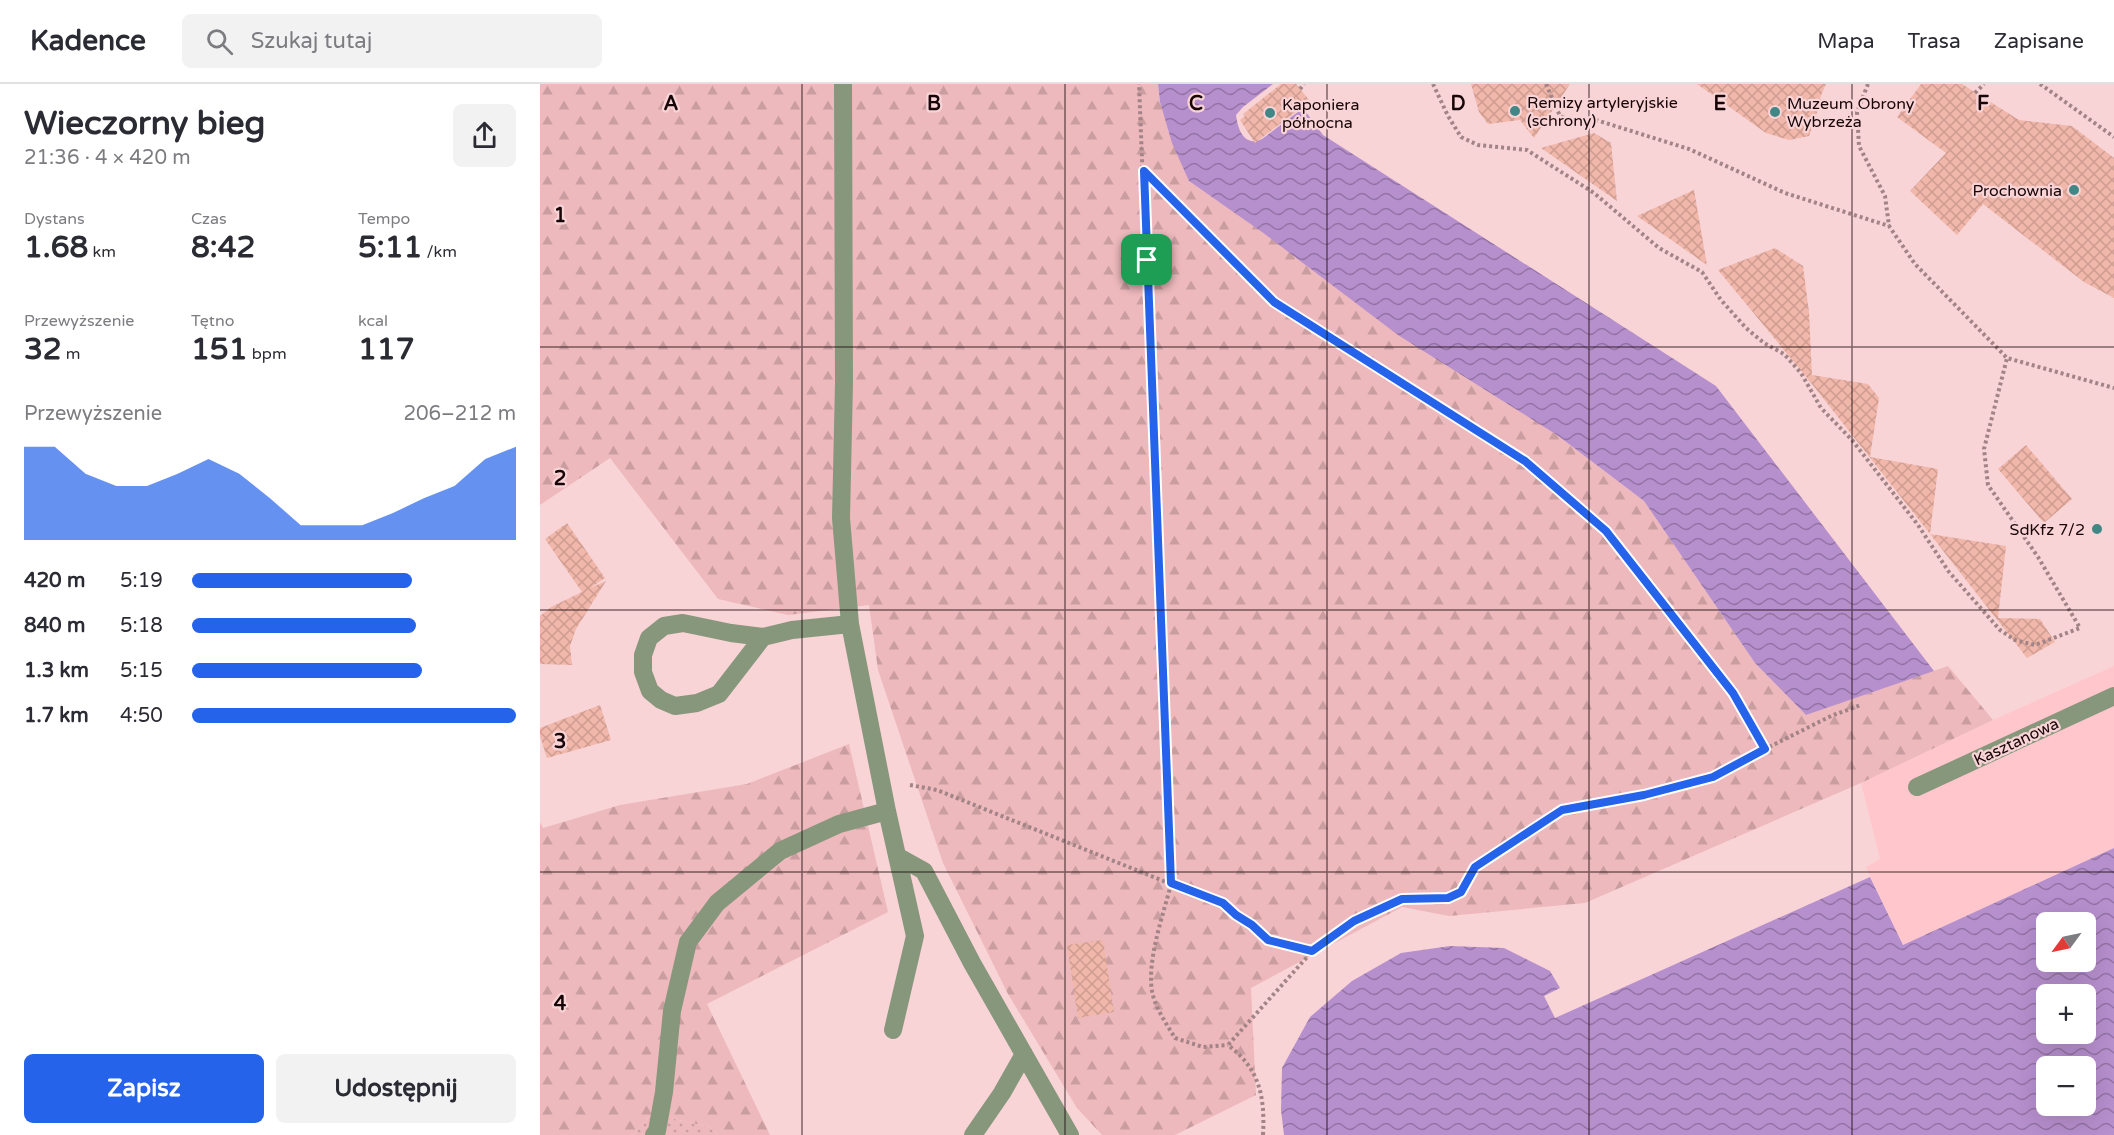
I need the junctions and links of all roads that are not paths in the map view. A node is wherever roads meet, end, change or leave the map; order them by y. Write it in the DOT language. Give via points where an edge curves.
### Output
graph roads {
  1 [pos="843,84"];
  2 [pos="850,624"];
  3 [pos="763,637"];
  4 [pos="2114,696"];
  5 [pos="1917,787"];
  6 [pos="887,811"];
  7 [pos="897,856"];
  8 [pos="893,1030"];
  9 [pos="1024,1054"];
  10 [pos="654,1135"];
  11 [pos="973,1135"];
  12 [pos="1070,1135"];
  1 -- 2 [label="lane" via="841,518"];
  2 -- 3 [label="lane"];
  2 -- 6 [label="lane"];
  3 -- 3 [label="lane" via="683,623 664,626 650,638 643,655 643,672 650,691 675,706 719,694"];
  4 -- 5 [label="lane, Kasztanowa"];
  6 -- 7 [label="lane"];
  6 -- 10 [label="lane" via="839,824 780,851 717,903 688,942 672,1011 664,1092"];
  7 -- 8 [label="lane" via="915,936"];
  7 -- 9 [label="lane" via="924,871"];
  9 -- 11 [label="lane"];
  9 -- 12 [label="lane"];
}
